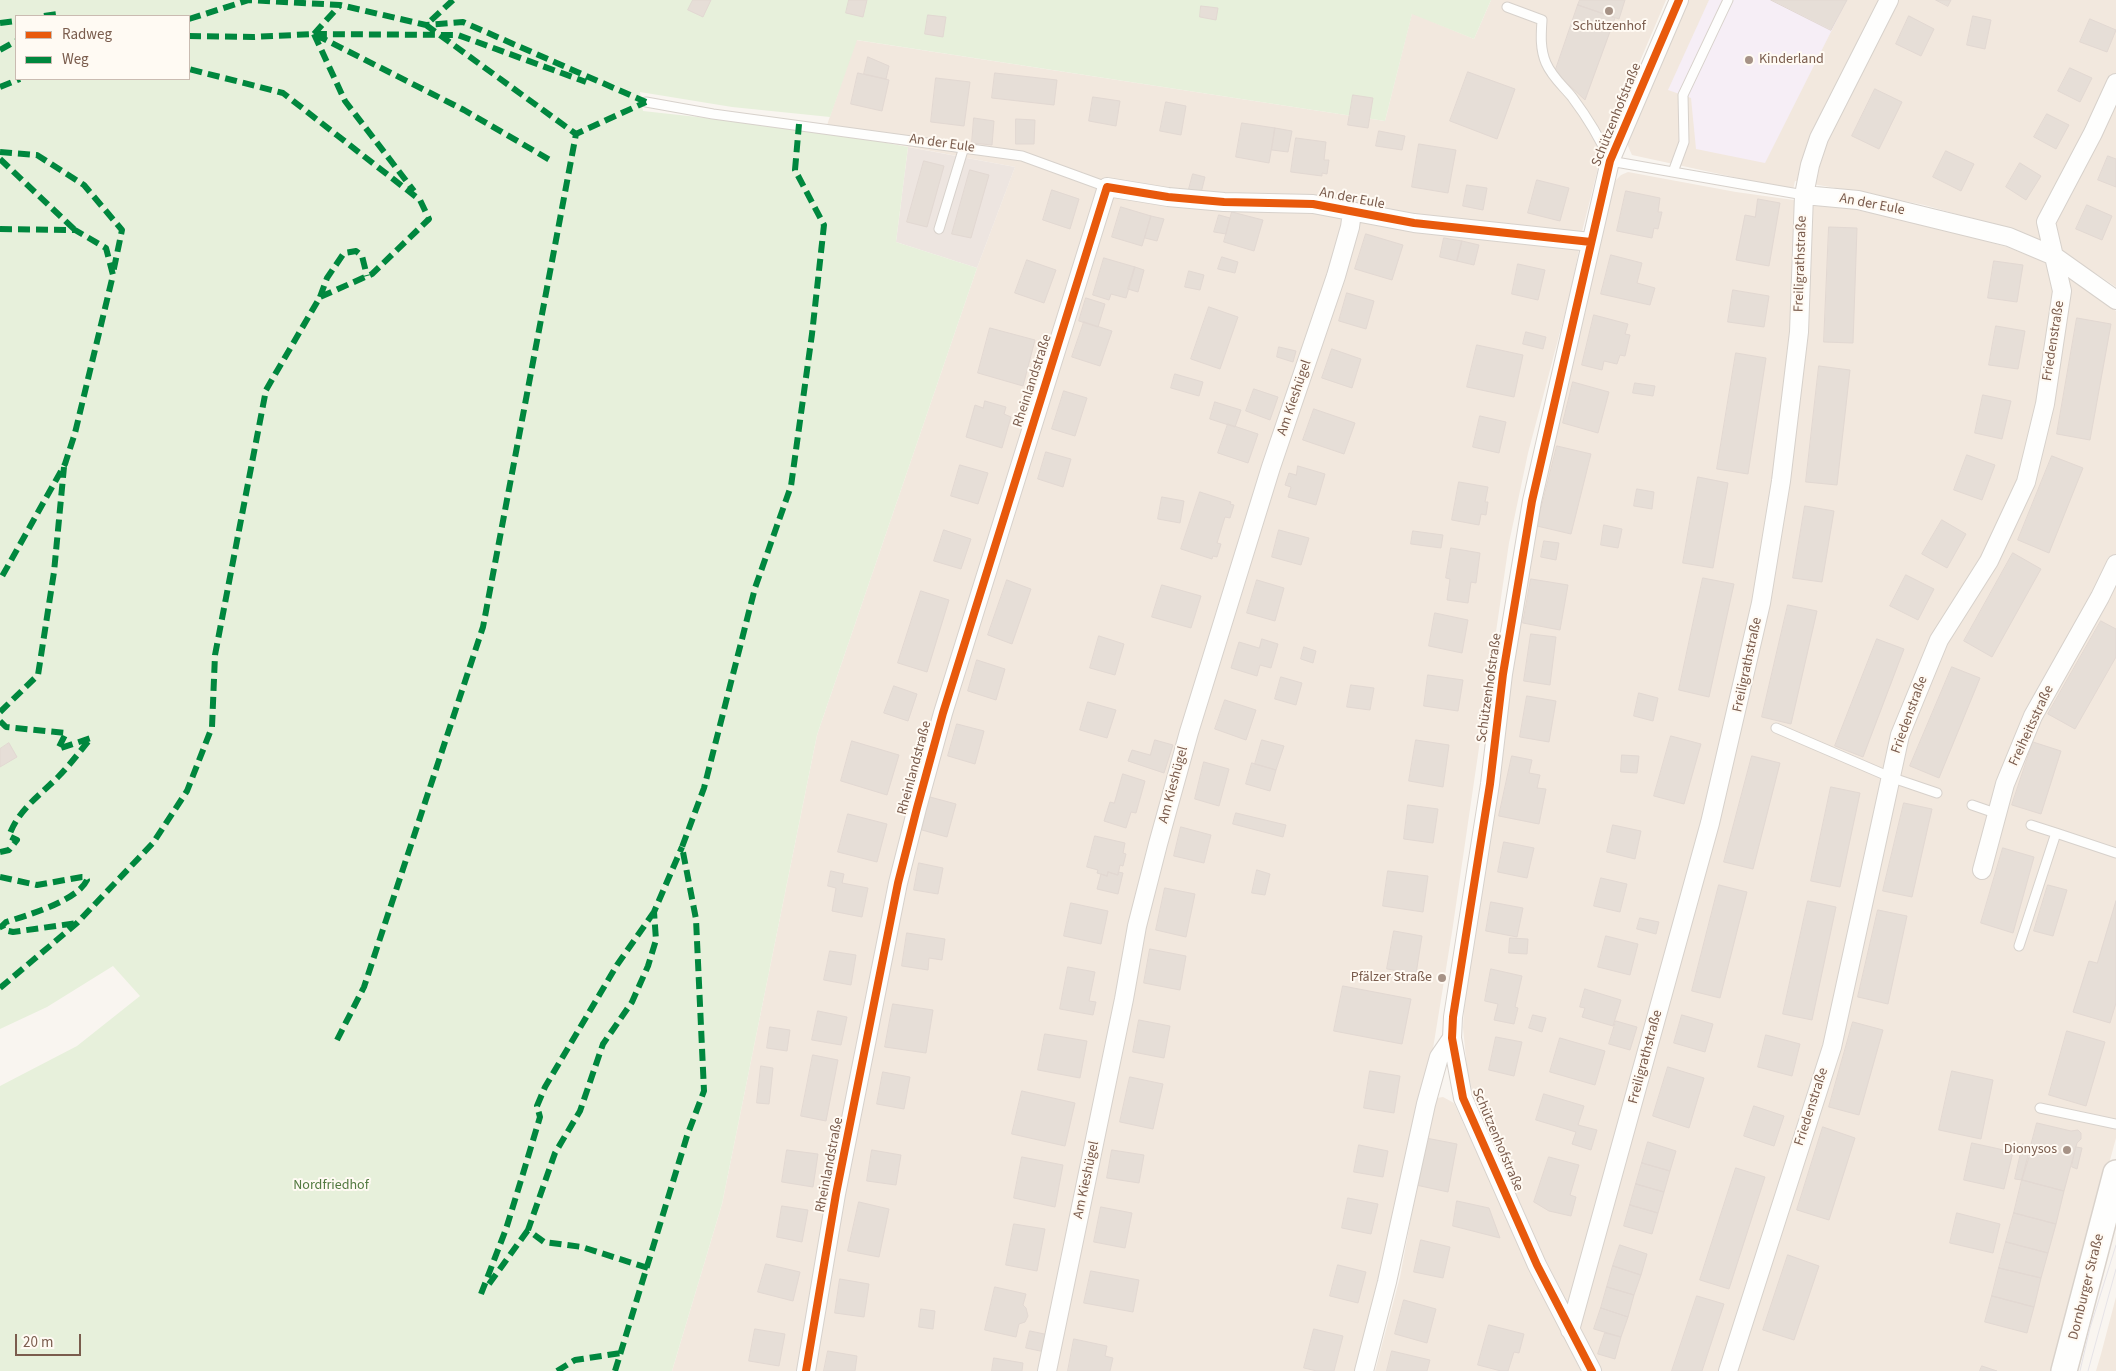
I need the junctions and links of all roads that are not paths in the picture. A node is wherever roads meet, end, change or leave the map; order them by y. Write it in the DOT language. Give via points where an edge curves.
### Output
graph roads {
  1 [pos="1678,0"];
  2 [pos="1728,0"];
  3 [pos="1889,0"];
  4 [pos="1507,7"];
  5 [pos="2116,83"];
  6 [pos="646,102"];
  7 [pos="964,147"];
  8 [pos="1610,161"];
  9 [pos="1673,172"];
  10 [pos="1107,187"];
  11 [pos="1804,195"];
  12 [pos="1352,212"];
  13 [pos="939,229"];
  14 [pos="1591,242"];
  15 [pos="2054,256"];
  16 [pos="2116,300"];
  17 [pos="2116,564"];
  18 [pos="1776,728"];
  19 [pos="1890,777"];
  20 [pos="1937,793"];
  21 [pos="1972,805"];
  22 [pos="1998,814"];
  23 [pos="2032,825"];
  24 [pos="2056,834"];
  25 [pos="2116,853"];
  26 [pos="1982,870"];
  27 [pos="2019,946"];
  28 [pos="1452,1038"];
  29 [pos="2040,1108"];
  30 [pos="2116,1124"];
  31 [pos="2116,1174"];
  32 [pos="1570,1330"];
  33 [pos="806,1371"];
  34 [pos="1047,1371"];
  35 [pos="1364,1371"];
  36 [pos="1592,1371"];
  37 [pos="1728,1371"];
  38 [pos="2064,1371"];
  1 -- 8 [label="street, Schützenhofstraße"];
  2 -- 9 [label="lane" via="1684,95 1684,142"];
  3 -- 11 [label="street, Freiligrathstraße" via="1819,138"];
  4 -- 8 [label="lane" via="1542,20 1540,43 1546,63 1598,135"];
  5 -- 15 [label="street, Friedenstraße" via="2046,222"];
  6 -- 7 [label="lane, An der Eule"];
  7 -- 10 [label="lane, An der Eule" via="1022,156"];
  7 -- 13 [label="lane"];
  8 -- 9 [label="lane, An der Eule"];
  8 -- 14 [label="street, Schützenhofstraße"];
  9 -- 11 [label="lane, An der Eule"];
  10 -- 12 [label="street, An der Eule" via="1224,202 1313,204"];
  10 -- 33 [label="street, Rheinlandstraße" via="943,713 917,808 898,883 842,1166"];
  11 -- 15 [label="street, An der Eule" via="1858,200 2009,237"];
  11 -- 32 [label="street, Freiligrathstraße" via="1799,332 1781,481 1761,603 1710,823"];
  12 -- 14 [label="street, An der Eule" via="1414,223"];
  12 -- 34 [label="street, Am Kieshügel" via="1336,276 1271,467 1158,844 1137,926"];
  14 -- 28 [label="street, Schützenhofstraße" via="1529,520 1455,996"];
  15 -- 16 [label="street, An der Eule"];
  15 -- 19 [label="street, Friedenstraße" via="2062,291 2045,404 2026,482 1989,561 1939,640 1900,735"];
  17 -- 22 [label="street, Freiheitsstraße" via="2033,716 2005,784"];
  18 -- 19 [label="lane"];
  19 -- 20 [label="lane"];
  19 -- 37 [label="street, Friedenstraße" via="1832,1047"];
  21 -- 22 [label="lane"];
  22 -- 26 [label="street, Freiheitsstraße"];
  23 -- 24 [label="lane"];
  24 -- 25 [label="lane"];
  24 -- 27 [label="lane"];
  28 -- 32 [label="street, Schützenhofstraße" via="1463,1098 1537,1265"];
  28 -- 35 [label="street" via="1439,1057 1426,1104"];
  29 -- 30 [label="lane"];
  31 -- 38 [label="street, Dornburger Straße"];
  32 -- 36 [label="street, Schützenhofstraße"];
}
